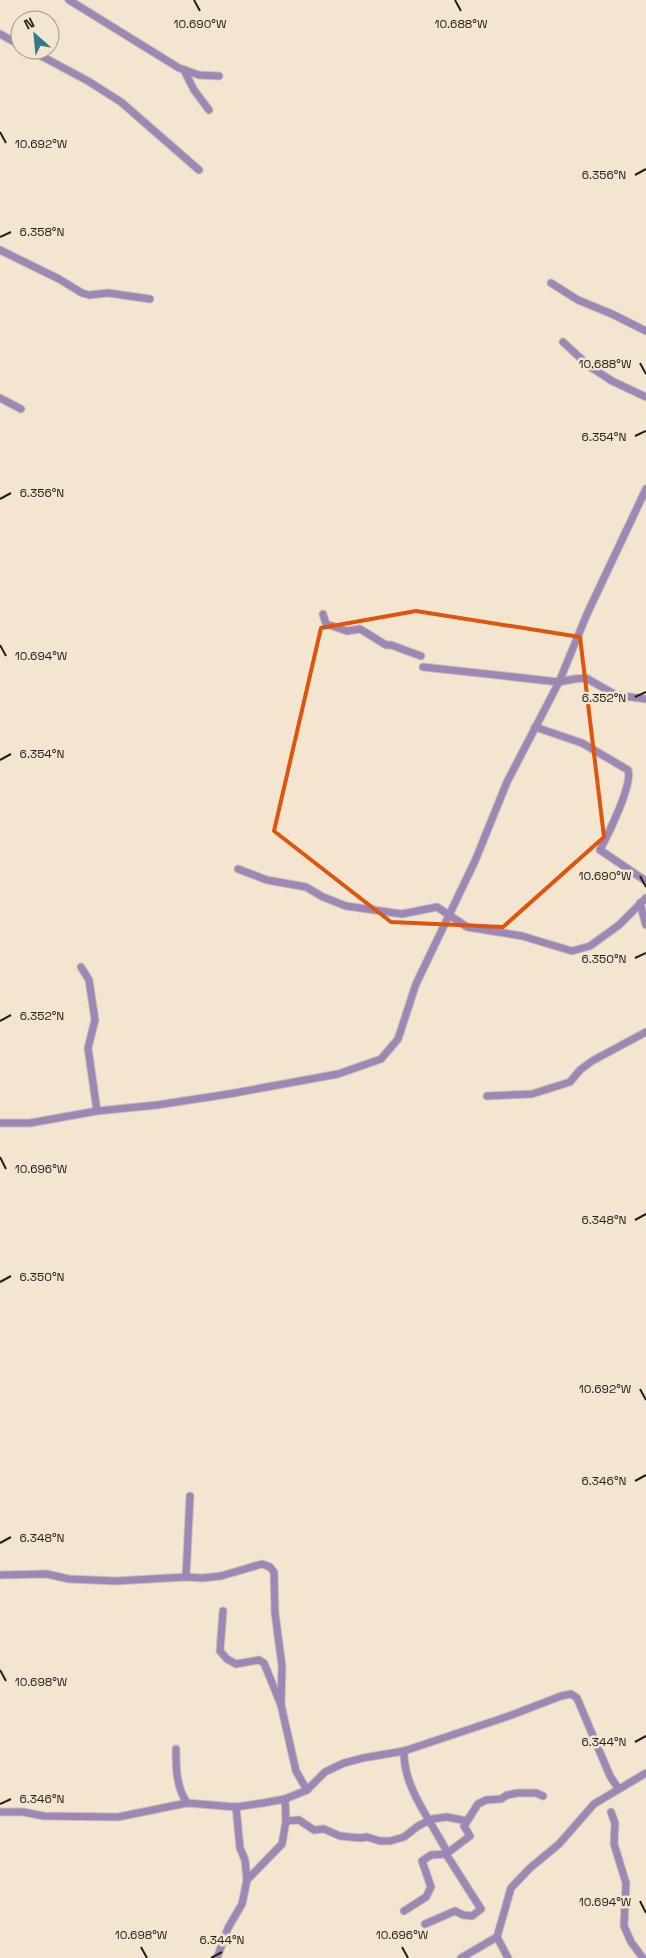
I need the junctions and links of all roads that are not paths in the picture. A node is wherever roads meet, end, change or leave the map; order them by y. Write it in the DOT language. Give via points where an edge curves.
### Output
graph roads {
  1 [pos="69,0"];
  2 [pos="49,60"];
  3 [pos="184,70"];
  4 [pos="220,76"];
  5 [pos="209,110"];
  6 [pos="199,170"];
  7 [pos="0,250"];
  8 [pos="551,283"];
  9 [pos="150,299"];
  10 [pos="646,331"];
  11 [pos="563,342"];
  12 [pos="646,397"];
  13 [pos="0,398"];
  14 [pos="21,409"];
  15 [pos="646,489"];
  16 [pos="643,502"];
  17 [pos="323,614"];
  18 [pos="421,656"];
  19 [pos="423,667"];
  20 [pos="559,682"];
  21 [pos="646,699"];
  22 [pos="535,727"];
  23 [pos="238,869"];
  24 [pos="646,881"];
  25 [pos="646,898"];
  26 [pos="640,904"];
  27 [pos="450,916"];
  28 [pos="646,925"];
  29 [pos="81,967"];
  30 [pos="646,1032"];
  31 [pos="487,1096"];
  32 [pos="97,1110"];
  33 [pos="0,1124"];
  34 [pos="190,1496"];
  35 [pos="0,1575"];
  36 [pos="186,1577"];
  37 [pos="223,1611"];
  38 [pos="281,1705"];
  39 [pos="176,1750"];
  40 [pos="404,1751"];
  41 [pos="646,1773"];
  42 [pos="618,1788"];
  43 [pos="308,1790"];
  44 [pos="543,1796"];
  45 [pos="285,1799"];
  46 [pos="187,1803"];
  47 [pos="236,1808"];
  48 [pos="0,1812"];
  49 [pos="611,1812"];
  50 [pos="430,1820"];
  51 [pos="286,1821"];
  52 [pos="466,1821"];
  53 [pos="446,1854"];
  54 [pos="247,1880"];
  55 [pos="404,1911"];
  56 [pos="425,1924"];
  57 [pos="497,1937"];
  58 [pos="217,1958"];
  59 [pos="461,1958"];
  60 [pos="508,1958"];
  61 [pos="643,1958"];
  1 -- 3 [label="street"];
  2 -- 6 [label="street" via="121,102"];
  3 -- 4 [label="street"];
  3 -- 5 [label="street"];
  7 -- 9 [label="street" via="59,278 82,293"];
  8 -- 10 [label="street" via="578,300"];
  11 -- 12 [label="street" via="612,381"];
  13 -- 14 [label="street"];
  15 -- 16 [label="street"];
  16 -- 20 [label="street" via="587,614"];
  17 -- 18 [label="street" via="326,624 332,627 347,631 360,629 386,645"];
  19 -- 20 [label="street"];
  20 -- 21 [label="street" via="586,678 616,695"];
  20 -- 22 [label="street"];
  22 -- 24 [label="street" via="582,743 628,770 629,779 614,822 600,850"];
  22 -- 27 [label="street" via="507,782"];
  23 -- 27 [label="street" via="267,880 306,887 346,906 402,914 437,907"];
  25 -- 26 [label="street"];
  26 -- 27 [label="street" via="619,925 590,946 572,951 522,936 467,927"];
  26 -- 28 [label="street"];
  27 -- 32 [label="street" via="416,984 398,1039 381,1059 338,1074 157,1105"];
  29 -- 32 [label="street" via="89,980 95,1020 88,1048"];
  30 -- 31 [label="street" via="592,1061 570,1082 532,1094"];
  32 -- 33 [label="street" via="30,1123"];
  34 -- 36 [label="street"];
  35 -- 36 [label="street" via="47,1574 69,1579 116,1581"];
  36 -- 38 [label="street" via="221,1576 262,1564 274,1572 282,1666"];
  37 -- 38 [label="street" via="220,1651 236,1664 259,1660 264,1663"];
  38 -- 43 [label="street" via="296,1772"];
  39 -- 46 [label="street" via="176,1775"];
  40 -- 42 [label="street" via="571,1694 577,1698"];
  40 -- 43 [label="street" via="362,1758 334,1767"];
  40 -- 50 [label="street" via="405,1769 411,1786"];
  41 -- 42 [label="street"];
  42 -- 57 [label="street" via="594,1804 559,1844 511,1888"];
  43 -- 45 [label="street"];
  44 -- 52 [label="street" via="518,1793 486,1800 478,1804"];
  45 -- 47 [label="street"];
  45 -- 51 [label="street"];
  46 -- 47 [label="street"];
  46 -- 48 [label="street" via="118,1817"];
  47 -- 54 [label="street"];
  49 -- 61 [label="street" via="615,1824 614,1844 626,1883 624,1926"];
  50 -- 51 [label="street" via="404,1837 390,1841 367,1836 340,1836 314,1830 299,1820"];
  50 -- 52 [label="street" via="447,1817"];
  50 -- 53 [label="street"];
  51 -- 54 [label="street" via="282,1844"];
  52 -- 53 [label="street" via="464,1826 470,1836"];
  53 -- 55 [label="street" via="431,1855 422,1861 432,1887 426,1897"];
  53 -- 56 [label="street" via="481,1909 472,1916 455,1911"];
  54 -- 58 [label="street" via="242,1904 228,1928"];
  57 -- 59 [label="street"];
  57 -- 60 [label="street"];
}
